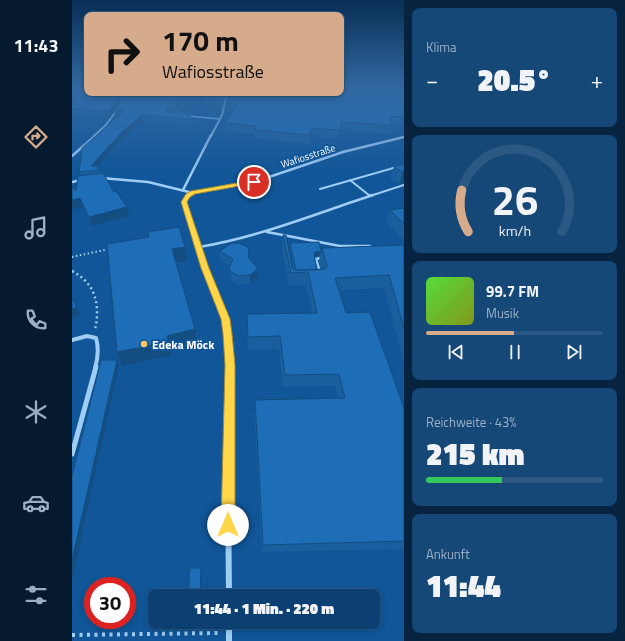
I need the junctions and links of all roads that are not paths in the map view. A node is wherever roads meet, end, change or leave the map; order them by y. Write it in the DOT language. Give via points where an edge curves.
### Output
graph roads {
  1 [pos="112,117"];
  2 [pos="195,117"];
  3 [pos="220,119"];
  4 [pos="404,137"];
  5 [pos="72,156"];
  6 [pos="404,165"];
  7 [pos="98,178"];
  8 [pos="88,179"];
  9 [pos="350,180"];
  10 [pos="72,182"];
  11 [pos="404,186"];
  12 [pos="320,189"];
  13 [pos="183,190"];
  14 [pos="193,193"];
  15 [pos="370,196"];
  16 [pos="267,232"];
  17 [pos="372,246"];
  18 [pos="199,247"];
  19 [pos="321,258"];
  20 [pos="321,280"];
  21 [pos="72,340"];
  22 [pos="72,454"];
  23 [pos="229,589"];
  24 [pos="229,629"];
  25 [pos="229,641"];
  1 -- 5 [label="street"];
  2 -- 3 [label="lane"];
  3 -- 13 [label="street"];
  4 -- 14 [label="street, Wafiosstraße" via="344,152 254,182"];
  6 -- 9 [label="lane"];
  7 -- 13 [label="street" via="125,179"];
  8 -- 10 [label="street"];
  9 -- 12 [label="lane"];
  9 -- 15 [label="lane"];
  11 -- 15 [label="lane"];
  13 -- 14 [label="street"];
  14 -- 18 [label="street" via="184,202"];
  15 -- 16 [label="lane"];
  16 -- 17 [label="lane" via="340,246"];
  16 -- 18 [label="lane"];
  18 -- 23 [label="street" via="228,334"];
  19 -- 20 [label="lane" via="316,259"];
  21 -- 22 [label="street" via="87,335 96,338 98,344 98,358"];
  24 -- 25 [label="street"];
}
